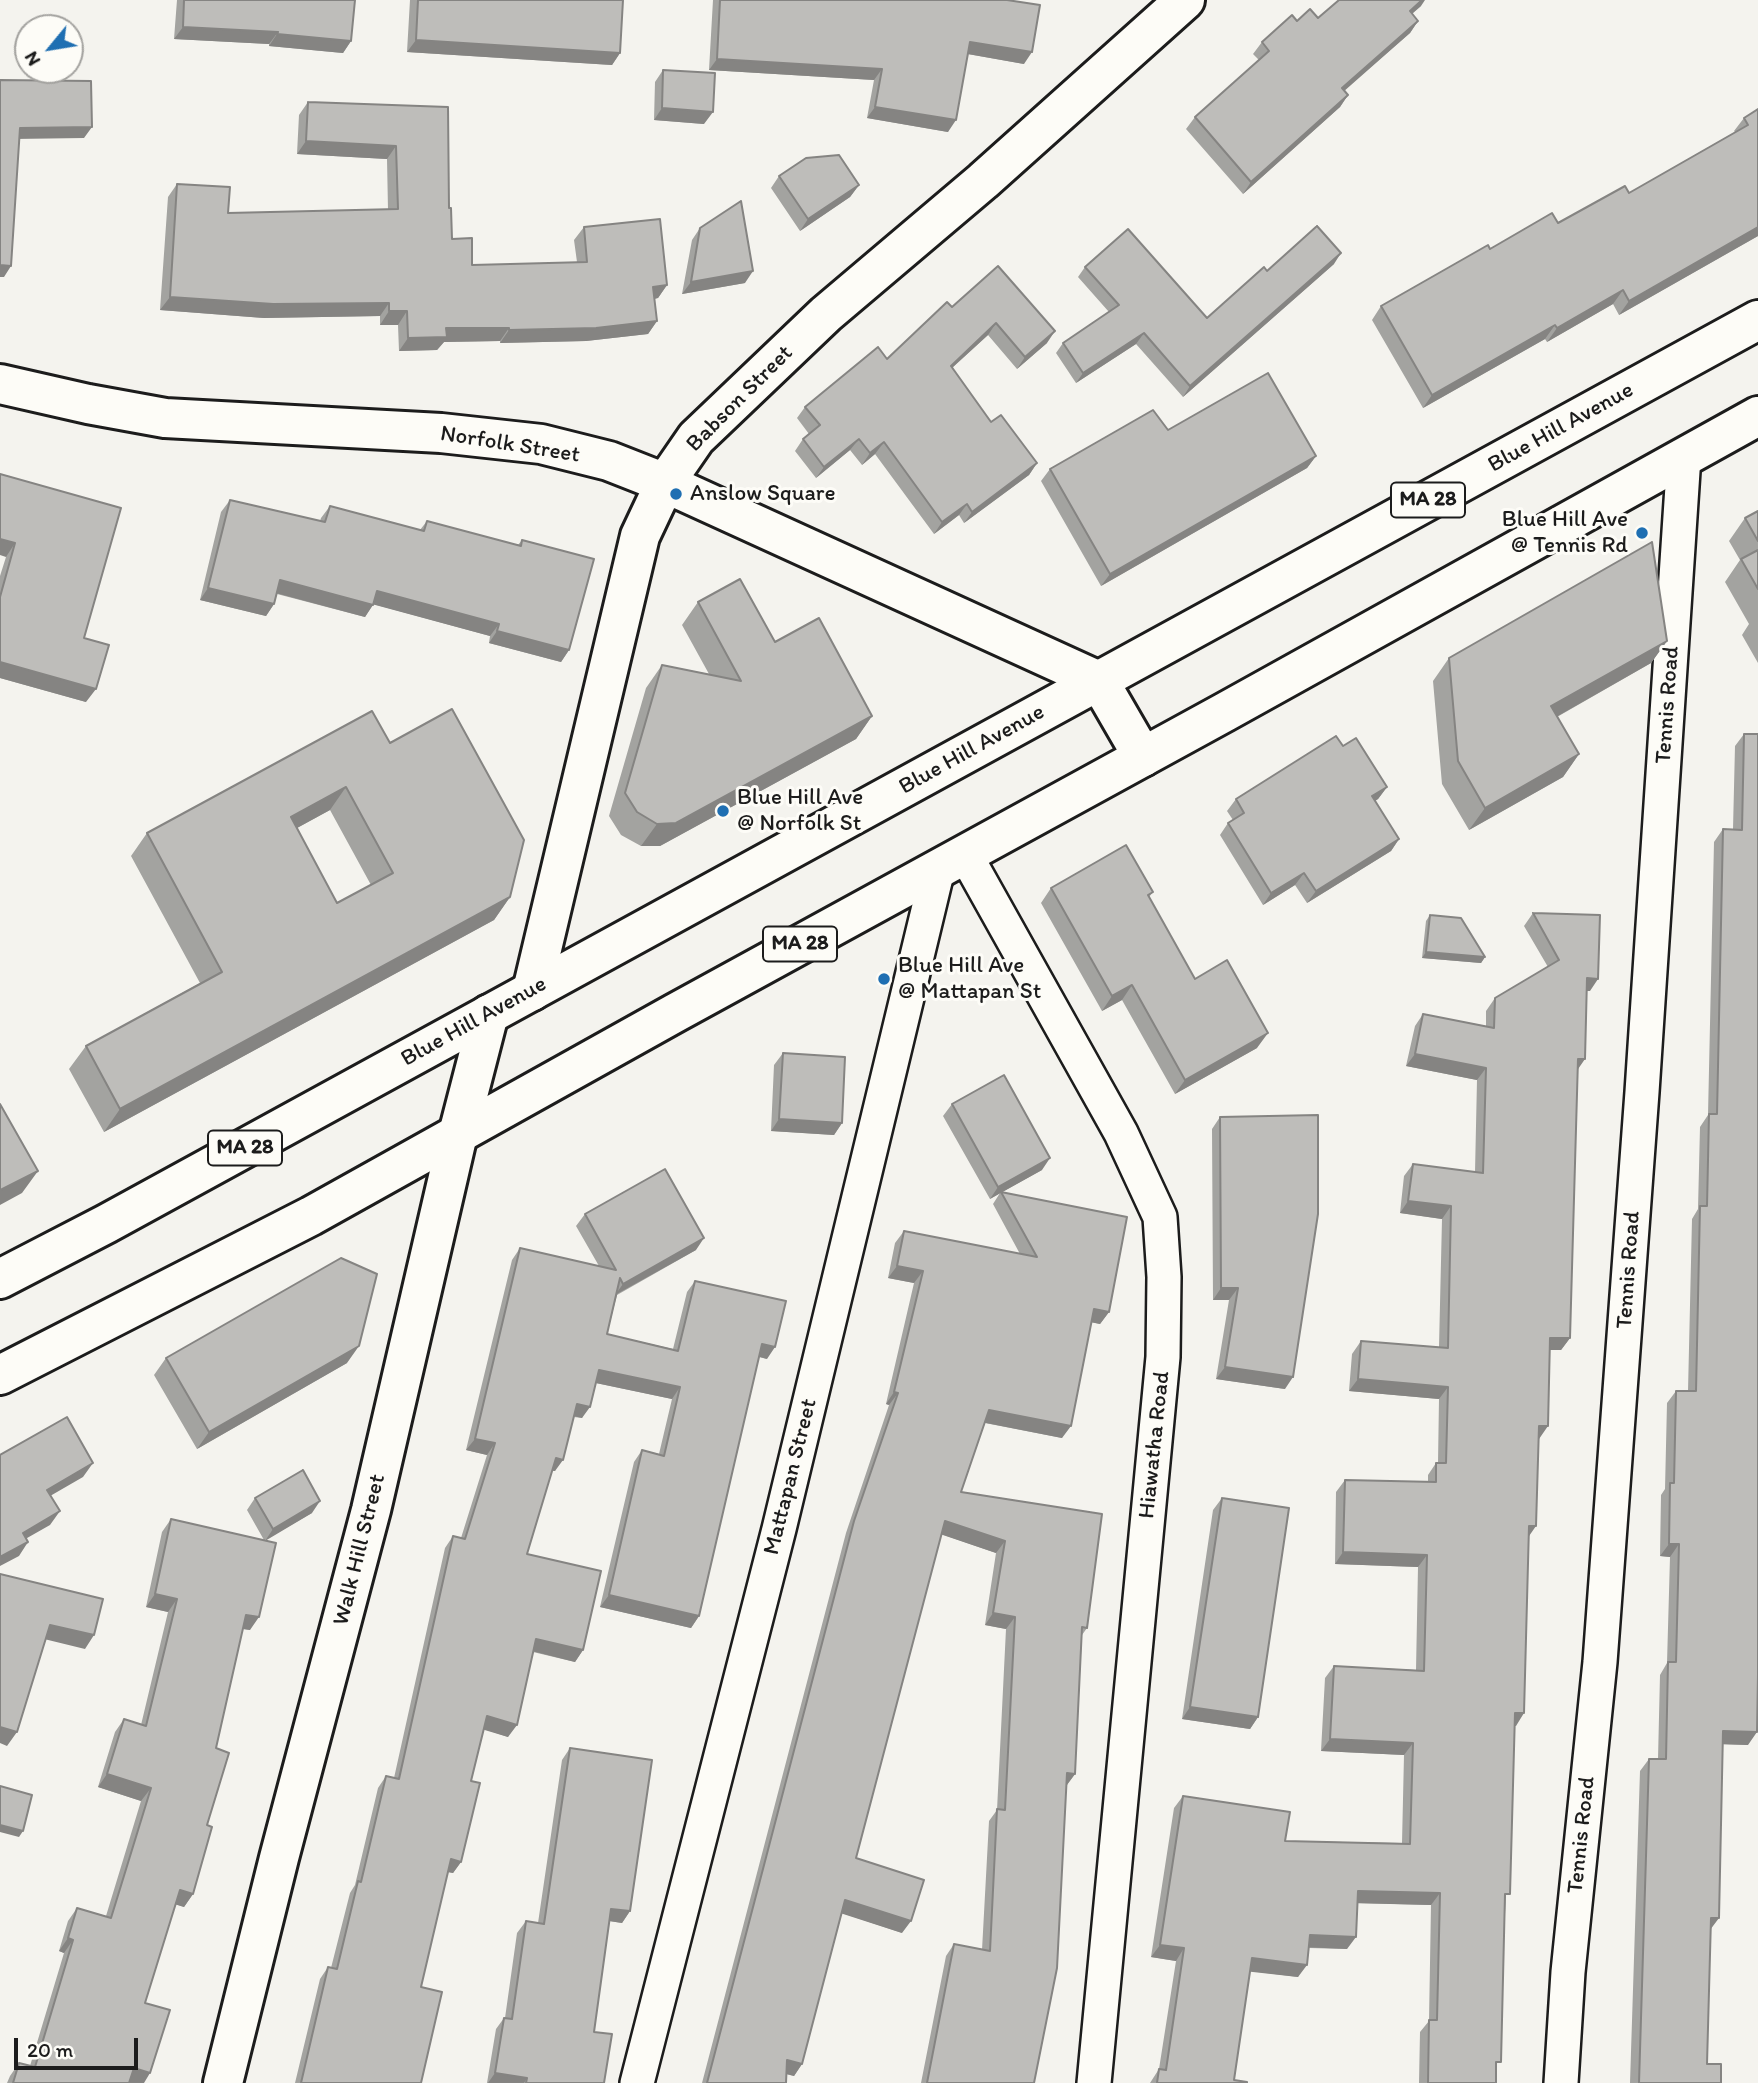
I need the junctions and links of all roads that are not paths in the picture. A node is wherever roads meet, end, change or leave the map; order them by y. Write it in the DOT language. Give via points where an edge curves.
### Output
graph roads {
  1 [pos="1171,4"];
  2 [pos="1758,320"];
  3 [pos="0,384"];
  4 [pos="1758,416"];
  5 [pos="1684,456"];
  6 [pos="665,482"];
  7 [pos="1098,681"];
  8 [pos="1143,757"];
  9 [pos="951,862"];
  10 [pos="532,991"];
  11 [pos="489,1014"];
  12 [pos="458,1134"];
  13 [pos="0,1279"];
  14 [pos="0,1375"];
  15 [pos="223,2083"];
  16 [pos="637,2083"];
  17 [pos="1094,2083"];
  18 [pos="1561,2083"];
  1 -- 6 [label="main road, Babson Street" via="993,172 826,314 696,438"];
  2 -- 7 [label="main road, Blue Hill Avenue / MA 28"];
  3 -- 6 [label="main road, Norfolk Street" via="165,418 441,433 541,444 609,461"];
  4 -- 5 [label="main road, MA 28"];
  5 -- 8 [label="main road, MA 28"];
  5 -- 18 [label="street, Tennis Road" via="1600,1662"];
  6 -- 7 [label="main road, Norfolk Street"];
  6 -- 10 [label="main road, Babson Street" via="640,536"];
  7 -- 8 [label="main road"];
  7 -- 10 [label="main road, Blue Hill Avenue / MA 28"];
  8 -- 9 [label="main road, MA 28"];
  9 -- 12 [label="main road, MA 28"];
  9 -- 16 [label="street, Mattapan Street"];
  9 -- 17 [label="street, Hiawatha Road" via="1121,1133 1160,1217 1163,1357"];
  10 -- 11 [label="main road, Blue Hill Avenue / MA 28"];
  11 -- 12 [label="main road, Walk Hill Street"];
  11 -- 13 [label="main road, Blue Hill Avenue / MA 28"];
  12 -- 14 [label="main road, MA 28" via="284,1231"];
  12 -- 15 [label="main road, Walk Hill Street" via="371,1510"];
}
